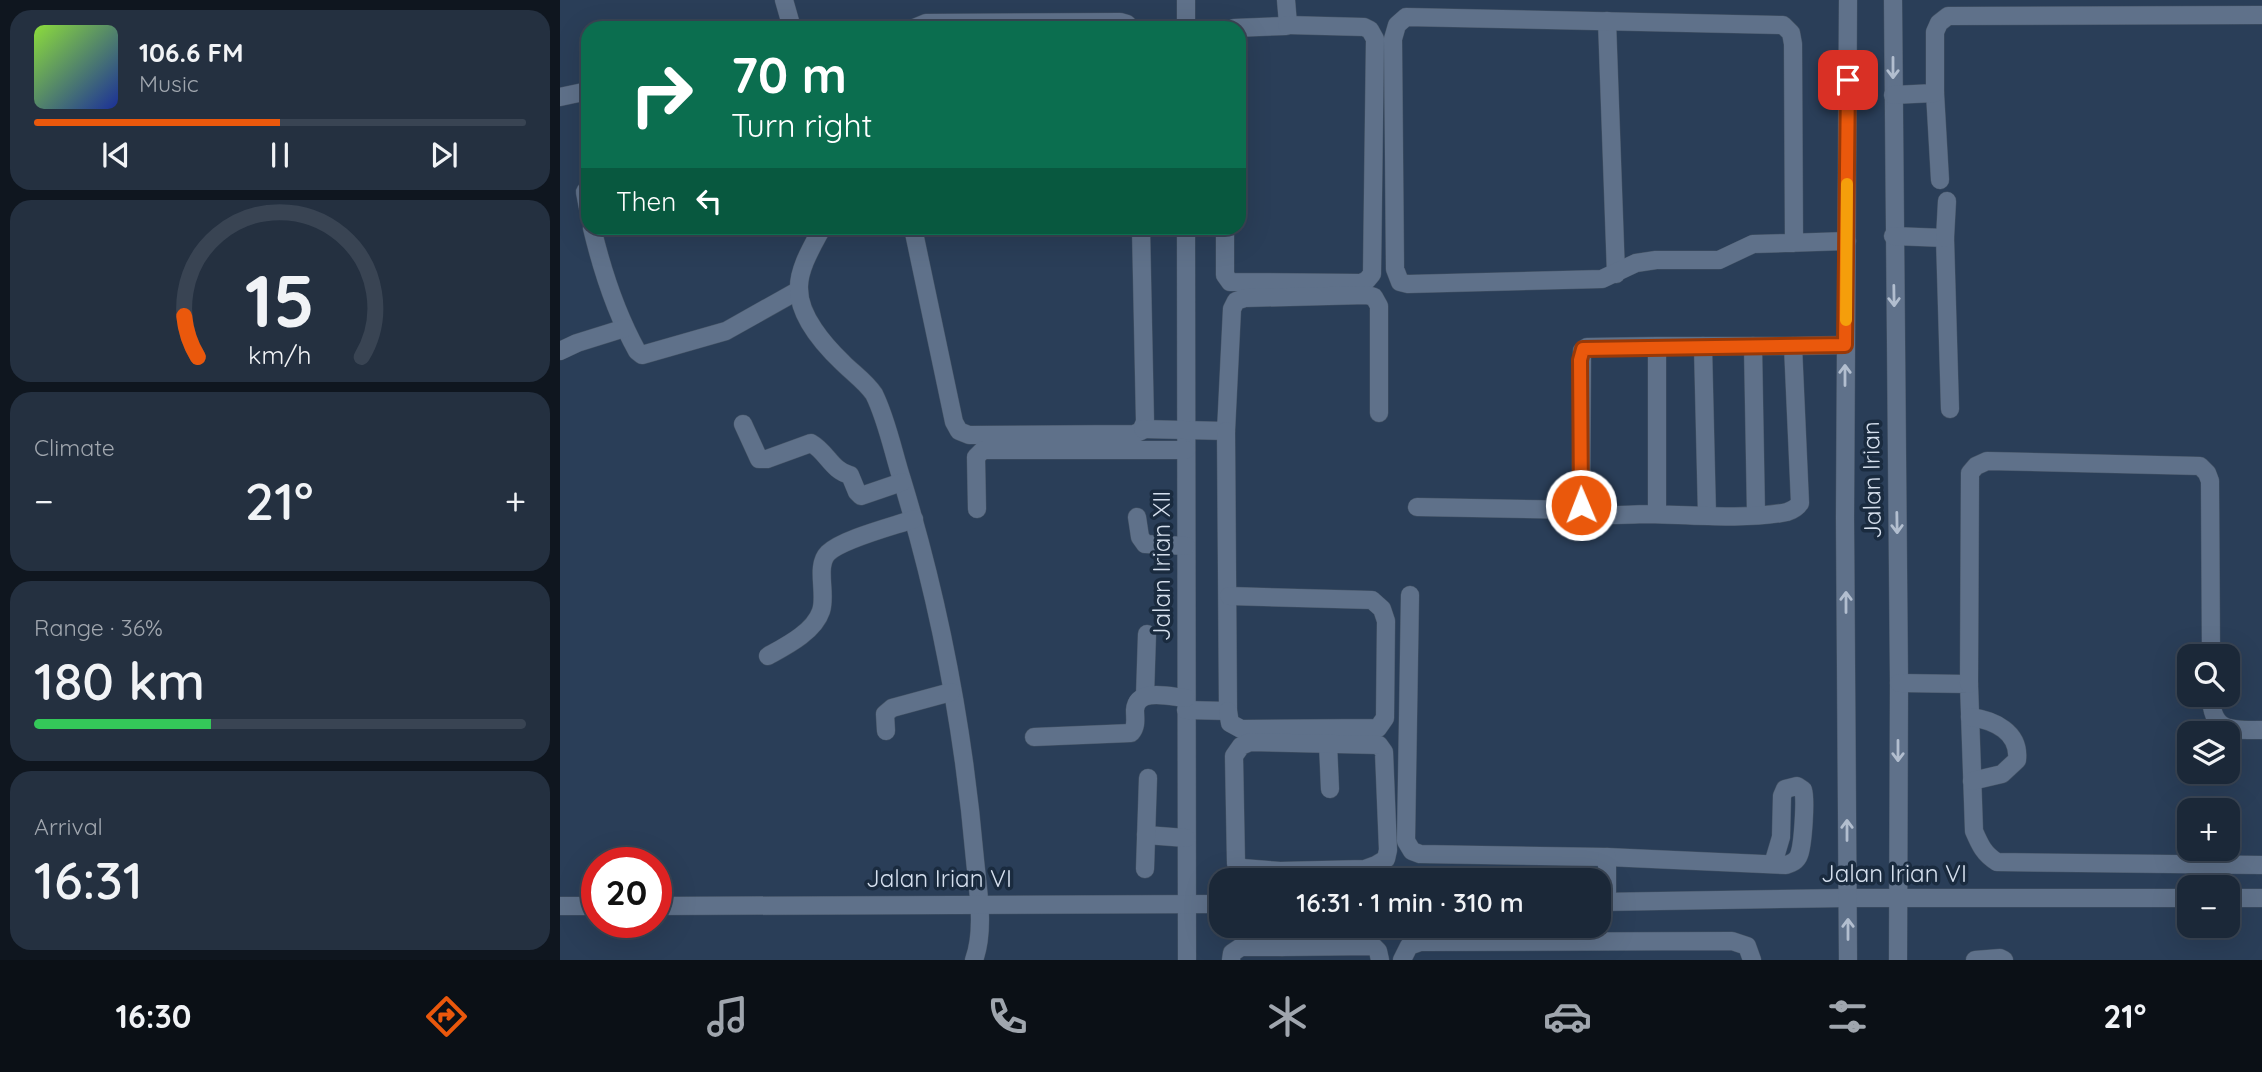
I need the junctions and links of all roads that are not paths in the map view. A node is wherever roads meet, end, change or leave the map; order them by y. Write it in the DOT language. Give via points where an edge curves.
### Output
graph roads {
  1 [pos="783,0"];
  2 [pos="1186,0"];
  3 [pos="1286,0"];
  4 [pos="1848,0"];
  5 [pos="1893,0"];
  6 [pos="2262,15"];
  7 [pos="790,21"];
  8 [pos="1186,21"];
  9 [pos="1607,21"];
  10 [pos="1287,25"];
  11 [pos="1246,28"];
  12 [pos="581,92"];
  13 [pos="1935,93"];
  14 [pos="1893,95"];
  15 [pos="560,97"];
  16 [pos="1940,180"];
  17 [pos="1947,201"];
  18 [pos="594,235"];
  19 [pos="819,235"];
  20 [pos="914,235"];
  21 [pos="1141,235"];
  22 [pos="1186,235"];
  23 [pos="1225,235"];
  24 [pos="1893,236"];
  25 [pos="1945,239"];
  26 [pos="1847,241"];
  27 [pos="1794,243"];
  28 [pos="1616,274"];
  29 [pos="799,290"];
  30 [pos="625,328"];
  31 [pos="1845,345"];
  32 [pos="1657,346"];
  33 [pos="1703,346"];
  34 [pos="1753,346"];
  35 [pos="1793,346"];
  36 [pos="560,351"];
  37 [pos="1950,410"];
  38 [pos="1379,413"];
  39 [pos="743,424"];
  40 [pos="1143,429"];
  41 [pos="1186,430"];
  42 [pos="1226,431"];
  43 [pos="1186,450"];
  44 [pos="902,482"];
  45 [pos="1417,507"];
  46 [pos="977,509"];
  47 [pos="1584,510"];
  48 [pos="1657,514"];
  49 [pos="1756,514"];
  50 [pos="1707,515"];
  51 [pos="1137,517"];
  52 [pos="914,519"];
  53 [pos="1186,546"];
  54 [pos="1410,595"];
  55 [pos="1229,596"];
  56 [pos="1147,634"];
  57 [pos="2211,644"];
  58 [pos="768,656"];
  59 [pos="1899,683"];
  60 [pos="1969,684"];
  61 [pos="951,692"];
  62 [pos="1145,696"];
  63 [pos="1186,704"];
  64 [pos="2211,707"];
  65 [pos="1228,711"];
  66 [pos="1970,717"];
  67 [pos="2262,730"];
  68 [pos="886,731"];
  69 [pos="1034,737"];
  70 [pos="1328,744"];
  71 [pos="1148,778"];
  72 [pos="1972,781"];
  73 [pos="1330,789"];
  74 [pos="1146,835"];
  75 [pos="1186,838"];
  76 [pos="1607,857"];
  77 [pos="1773,864"];
  78 [pos="2262,865"];
  79 [pos="1242,868"];
  80 [pos="1368,868"];
  81 [pos="1606,868"];
  82 [pos="1145,869"];
  83 [pos="1847,898"];
  84 [pos="2177,898"];
  85 [pos="2240,898"];
  86 [pos="2262,898"];
  87 [pos="1898,899"];
  88 [pos="1611,902"];
  89 [pos="979,903"];
  90 [pos="1186,904"];
  91 [pos="1209,904"];
  92 [pos="560,906"];
  93 [pos="581,906"];
  94 [pos="672,906"];
  95 [pos="1282,938"];
  96 [pos="1416,938"];
  97 [pos="1598,938"];
  98 [pos="1282,947"];
  99 [pos="974,960"];
  100 [pos="1187,960"];
  101 [pos="1231,960"];
  102 [pos="1380,960"];
  103 [pos="1402,960"];
  104 [pos="1752,960"];
  105 [pos="1848,960"];
  106 [pos="1898,960"];
  107 [pos="1975,960"];
  108 [pos="2004,960"];
  1 -- 7 [label="street"];
  2 -- 8 [label="street"];
  3 -- 10 [label="street"];
  4 -- 26 [label="street, Jalan Irian"];
  5 -- 14 [label="street, Jalan Irian, one-way"];
  6 -- 13 [label="street" via="1948,16 1935,32"];
  9 -- 27 [label="street" via="1777,23 1789,30 1793,44"];
  9 -- 28 [label="street"];
  9 -- 28 [label="street" via="1406,17 1397,26 1393,39 1395,269 1400,282 1408,285 1602,279"];
  10 -- 11 [label="street"];
  10 -- 23 [label="street" via="1364,27 1373,34 1372,274 1361,283 1230,282 1225,275"];
  12 -- 15 [label="street"];
  13 -- 14 [label="street"];
  13 -- 16 [label="street"];
  14 -- 24 [label="street, Jalan Irian"];
  17 -- 25 [label="street"];
  18 -- 30 [label="street"];
  19 -- 29 [label="street"];
  20 -- 40 [label="street" via="959,431 969,435 1134,434"];
  21 -- 40 [label="street"];
  22 -- 41 [label="street, Jalan Irian XII"];
  24 -- 25 [label="street"];
  24 -- 59 [label="street, Jalan Irian, one-way"];
  25 -- 37 [label="street"];
  26 -- 27 [label="street"];
  26 -- 31 [label="street, Jalan Irian"];
  27 -- 28 [label="street" via="1754,244 1719,260 1636,263"];
  29 -- 30 [label="street" via="726,331 645,356 637,351"];
  29 -- 44 [label="street" via="814,327 874,394"];
  30 -- 36 [label="street"];
  31 -- 35 [label="street"];
  83 -- 31 [label="street, Jalan Irian, one-way"];
  32 -- 33 [label="street"];
  32 -- 47 [label="street" via="1587,347 1582,351"];
  32 -- 48 [label="street"];
  33 -- 34 [label="street"];
  33 -- 50 [label="street"];
  34 -- 35 [label="street"];
  34 -- 49 [label="street"];
  35 -- 49 [label="street" via="1800,503 1788,512"];
  38 -- 42 [label="street" via="1379,306 1374,297 1245,298 1236,300 1232,309"];
  39 -- 44 [label="street" via="759,459 811,443 841,473 850,475 861,496"];
  40 -- 41 [label="street"];
  41 -- 42 [label="street"];
  41 -- 43 [label="street, Jalan Irian XII"];
  42 -- 55 [label="street"];
  43 -- 46 [label="street" via="983,450 976,457"];
  43 -- 53 [label="street, Jalan Irian XII"];
  44 -- 52 [label="street"];
  45 -- 47 [label="street"];
  47 -- 48 [label="street"];
  48 -- 50 [label="street"];
  49 -- 50 [label="street"];
  51 -- 53 [label="street" via="1145,544"];
  52 -- 58 [label="street" via="830,551 823,563 821,612 800,635"];
  52 -- 61 [label="street"];
  53 -- 63 [label="street, Jalan Irian XII"];
  54 -- 76 [label="street" via="1406,841 1412,851"];
  55 -- 65 [label="street"];
  55 -- 65 [label="street" via="1372,600 1386,621 1385,718 1378,728 1241,729 1230,723"];
  56 -- 62 [label="street"];
  57 -- 60 [label="street" via="2210,481 2204,469 1987,461 1970,473"];
  59 -- 60 [label="street"];
  59 -- 87 [label="street, Jalan Irian, one-way"];
  60 -- 66 [label="street"];
  61 -- 68 [label="street" via="889,710"];
  61 -- 89 [label="street" via="971,814"];
  62 -- 63 [label="street"];
  62 -- 69 [label="street" via="1136,704 1131,733"];
  63 -- 65 [label="street"];
  63 -- 75 [label="street, Jalan Irian XII"];
  64 -- 67 [label="street" via="2230,730"];
  66 -- 72 [label="street"];
  66 -- 72 [label="street" via="1986,719 2012,735 2018,753 2002,774"];
  70 -- 73 [label="street"];
  70 -- 79 [label="street" via="1250,742 1234,756 1236,863"];
  70 -- 80 [label="street" via="1382,748 1388,850 1386,859"];
  71 -- 74 [label="street"];
  72 -- 78 [label="street" via="1974,831 1981,849 1997,862"];
  74 -- 75 [label="street"];
  74 -- 82 [label="street"];
  75 -- 90 [label="street, Jalan Irian XII"];
  76 -- 77 [label="street"];
  76 -- 81 [label="street"];
  83 -- 87 [label="street, Jalan Irian VI"];
  83 -- 88 [label="street, Jalan Irian VI"];
  105 -- 83 [label="street, Jalan Irian, one-way"];
  84 -- 87 [label="street, Jalan Irian VI"];
  85 -- 86 [label="street"];
  87 -- 106 [label="street, Jalan Irian"];
  89 -- 90 [label="street, Jalan Irian VI"];
  89 -- 94 [label="street, Jalan Irian VI"];
  89 -- 99 [label="street"];
  90 -- 91 [label="street, Jalan Irian VI"];
  90 -- 100 [label="street, Jalan Irian XII"];
  92 -- 93 [label="street"];
  95 -- 98 [label="street"];
  96 -- 103 [label="street"];
  97 -- 104 [label="street" via="1732,941 1747,946"];
  98 -- 101 [label="street" via="1241,947"];
  98 -- 102 [label="street" via="1373,946"];
  107 -- 108 [label="street"];
}
